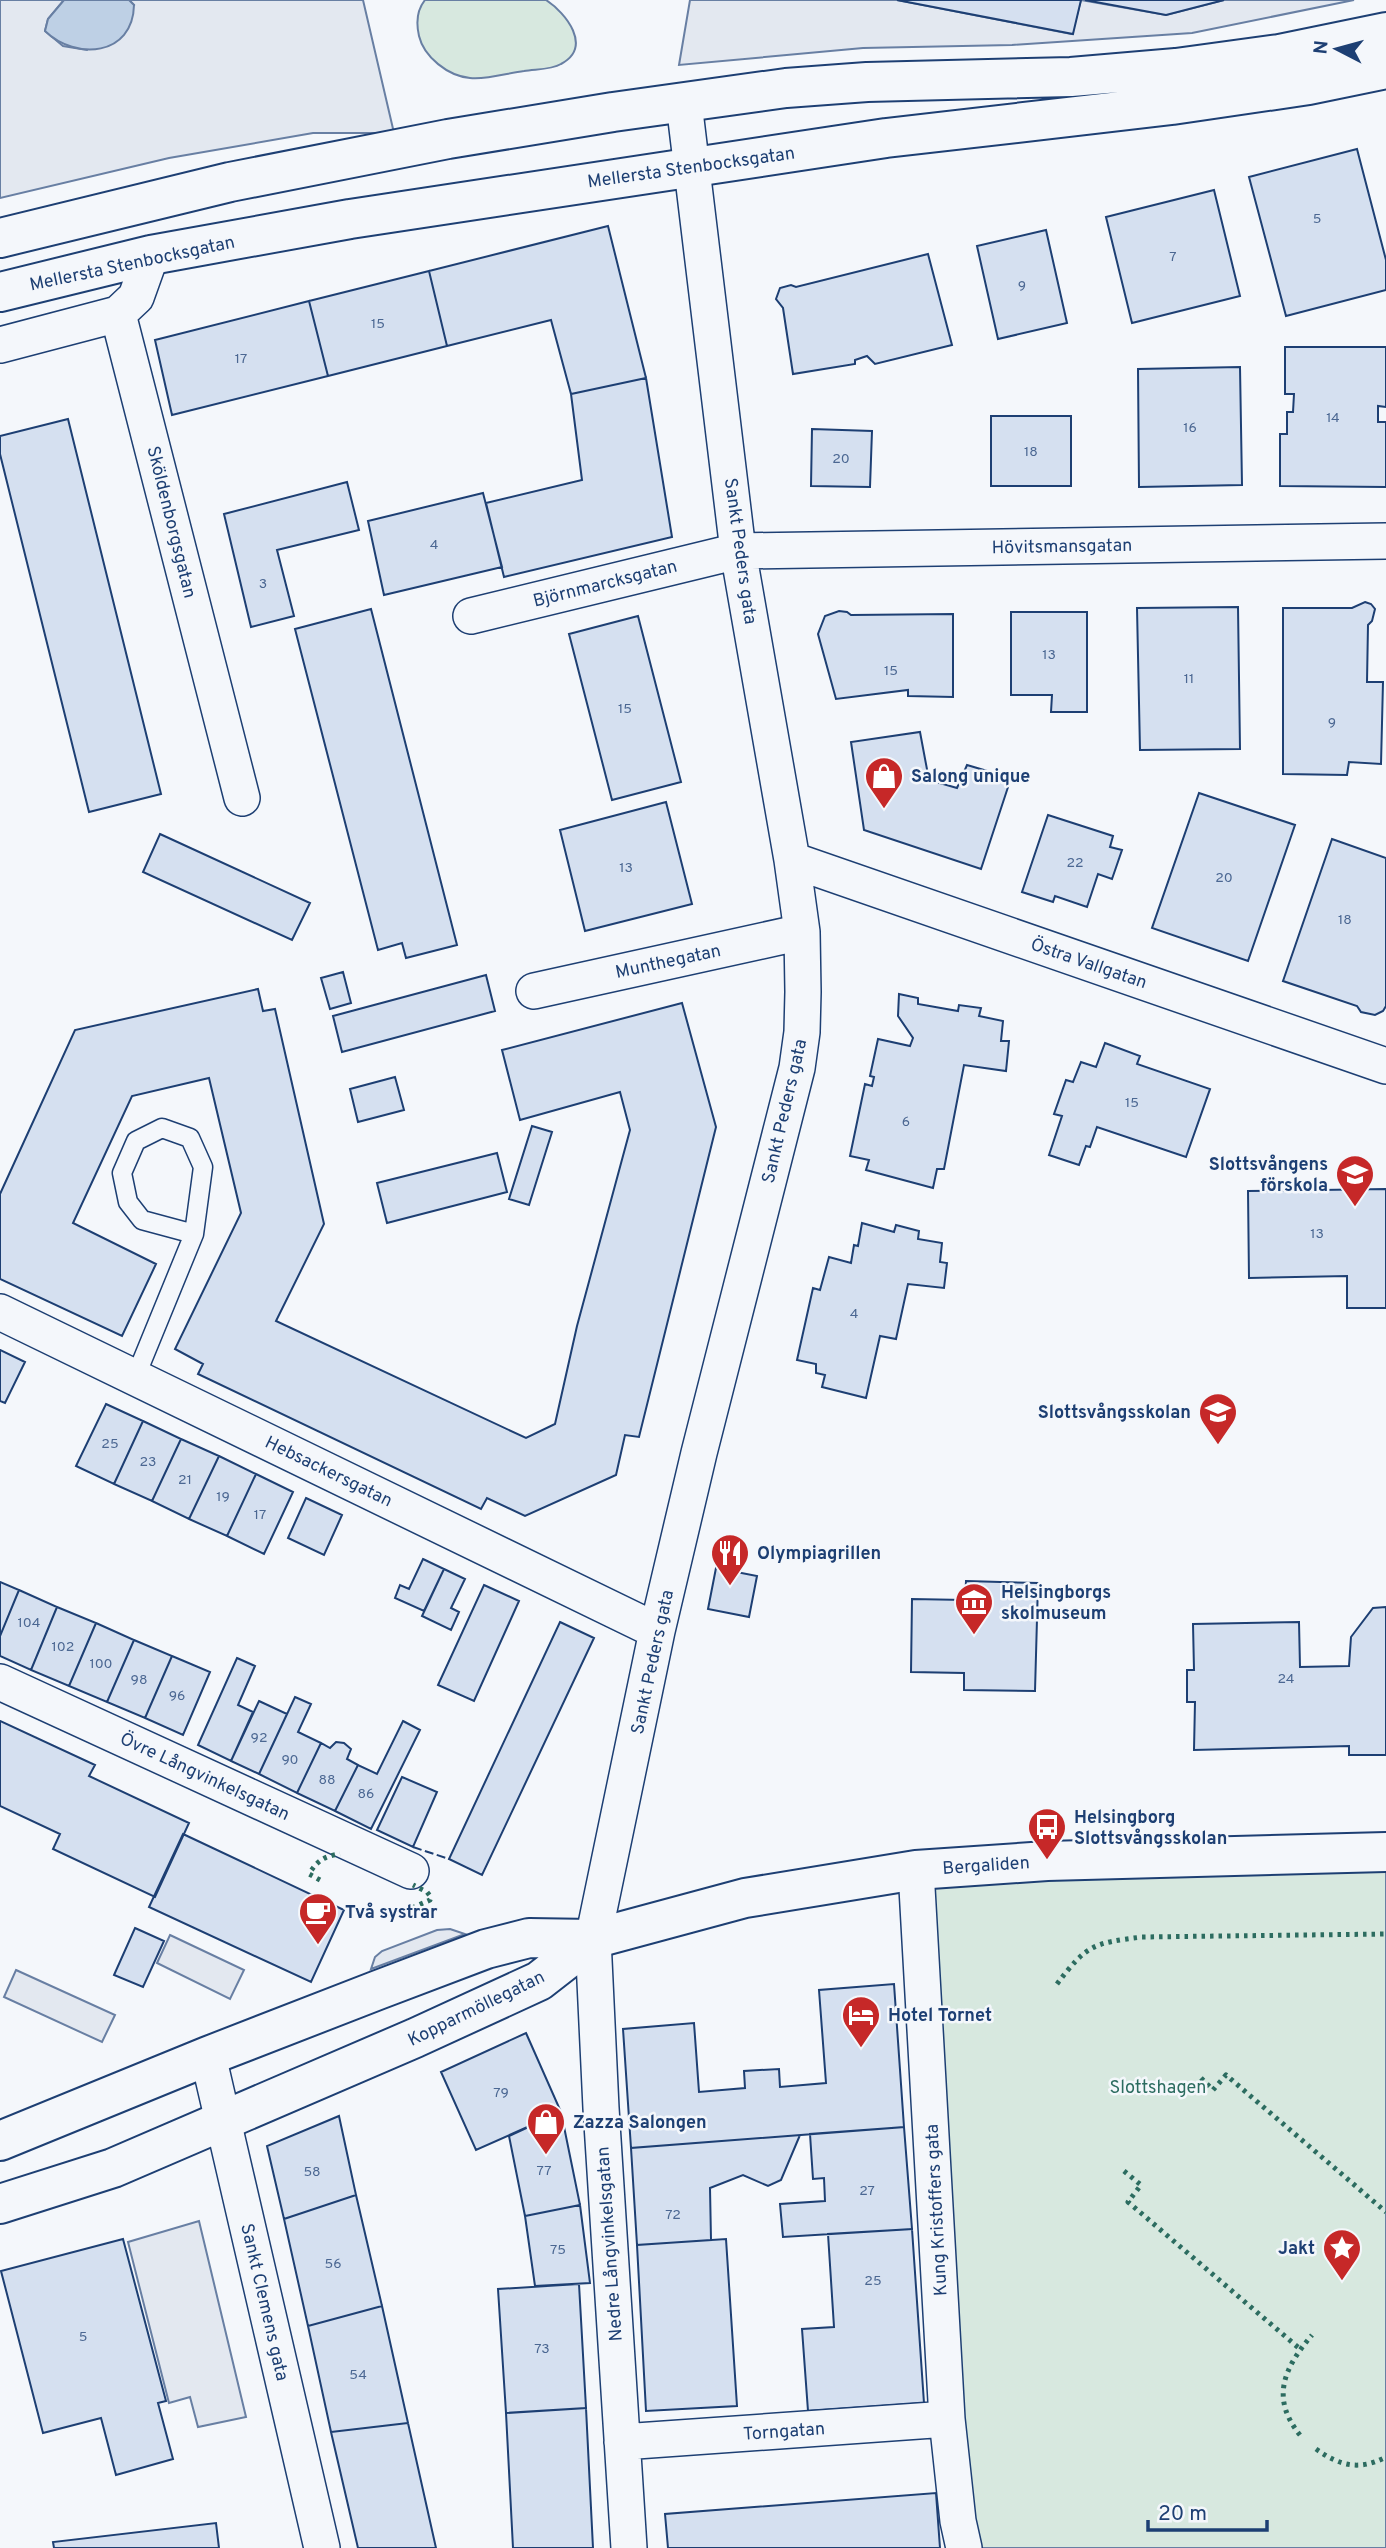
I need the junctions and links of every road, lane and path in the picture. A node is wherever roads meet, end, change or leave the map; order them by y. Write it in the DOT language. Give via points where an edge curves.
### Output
graph roads {
  1 [pos="1386,33"];
  2 [pos="1386,69"];
  3 [pos="684,103"];
  4 [pos="692,167"];
  5 [pos="0,238"];
  6 [pos="151,255"];
  7 [pos="0,292"];
  8 [pos="118,314"];
  9 [pos="0,345"];
  10 [pos="1386,541"];
  11 [pos="738,551"];
  12 [pos="471,616"];
  13 [pos="242,798"];
  14 [pos="792,860"];
  15 [pos="802,932"];
  16 [pos="534,991"];
  17 [pos="1386,1066"];
  18 [pos="194,1234"];
  19 [pos="0,1312"];
  20 [pos="135,1378"];
  21 [pos="657,1631"];
  22 [pos="0,1682"];
  23 [pos="1386,1852"];
  24 [pos="916,1870"];
  25 [pos="411,1871"];
  26 [pos="593,1939"];
  27 [pos="208,2056"];
  28 [pos="223,2121"];
  29 [pos="0,2141"];
  30 [pos="0,2204"];
  31 [pos="947,2419"];
  32 [pos="622,2442"];
  33 [pos="322,2548"];
  34 [pos="629,2548"];
  35 [pos="964,2548"];
  1 -- 3 [label="main road" via="1176,68 1071,77 867,82"];
  2 -- 4 [label="main road, Mellersta Stenbocksgatan" via="1172,105 886,138"];
  3 -- 4 [label="street, Sankt Peders gata"];
  3 -- 5 [label="main road" via="345,159 145,201"];
  4 -- 6 [label="main road, Mellersta Stenbocksgatan" via="350,219"];
  4 -- 11 [label="street, Sankt Peders gata"];
  6 -- 7 [label="main road, Mellersta Stenbocksgatan"];
  6 -- 8 [label="street" via="136,297"];
  8 -- 9 [label="street"];
  8 -- 13 [label="street, Sköldenborgsgatan"];
  10 -- 11 [label="street, Hövitsmansgatan"];
  11 -- 12 [label="street, Björnmarcksgatan"];
  11 -- 14 [label="street, Sankt Peders gata"];
  14 -- 15 [label="street, Sankt Peders gata"];
  14 -- 17 [label="street, Östra Vallgatan"];
  15 -- 16 [label="street, Munthegatan"];
  15 -- 21 [label="street, Sankt Peders gata" via="802,1032 797,1068"];
  18 -- 18 [label="lane" via="203,1167 190,1138 162,1128 136,1141 122,1173 128,1202 142,1220"];
  18 -- 20 [label="lane"];
  19 -- 20 [label="street, Hebsackersgatan"];
  20 -- 21 [label="street, Hebsackersgatan"];
  21 -- 26 [label="street, Sankt Peders gata"];
  22 -- 25 [label="street, Övre Långvinkelsgatan"];
  23 -- 24 [label="main road, Bergaliden" via="1047,1861"];
  24 -- 26 [label="main road, Bergaliden" via="745,1898"];
  24 -- 31 [label="street, Kung Kristoffers gata"];
  26 -- 27 [label="main road" via="529,1938 486,1949"];
  26 -- 28 [label="main road, Kopparmöllegatan" via="539,1980"];
  26 -- 32 [label="street, Nedre Långvinkelsgatan"];
  27 -- 28 [label="street, Sankt Clemens gata"];
  27 -- 29 [label="main road"];
  28 -- 30 [label="main road, Kopparmöllegatan" via="113,2168"];
  28 -- 33 [label="street, Sankt Clemens gata"];
  31 -- 32 [label="street, Torngatan"];
  31 -- 35 [label="street, Kung Kristoffers gata"];
  32 -- 34 [label="street, Nedre Långvinkelsgatan"];
}
